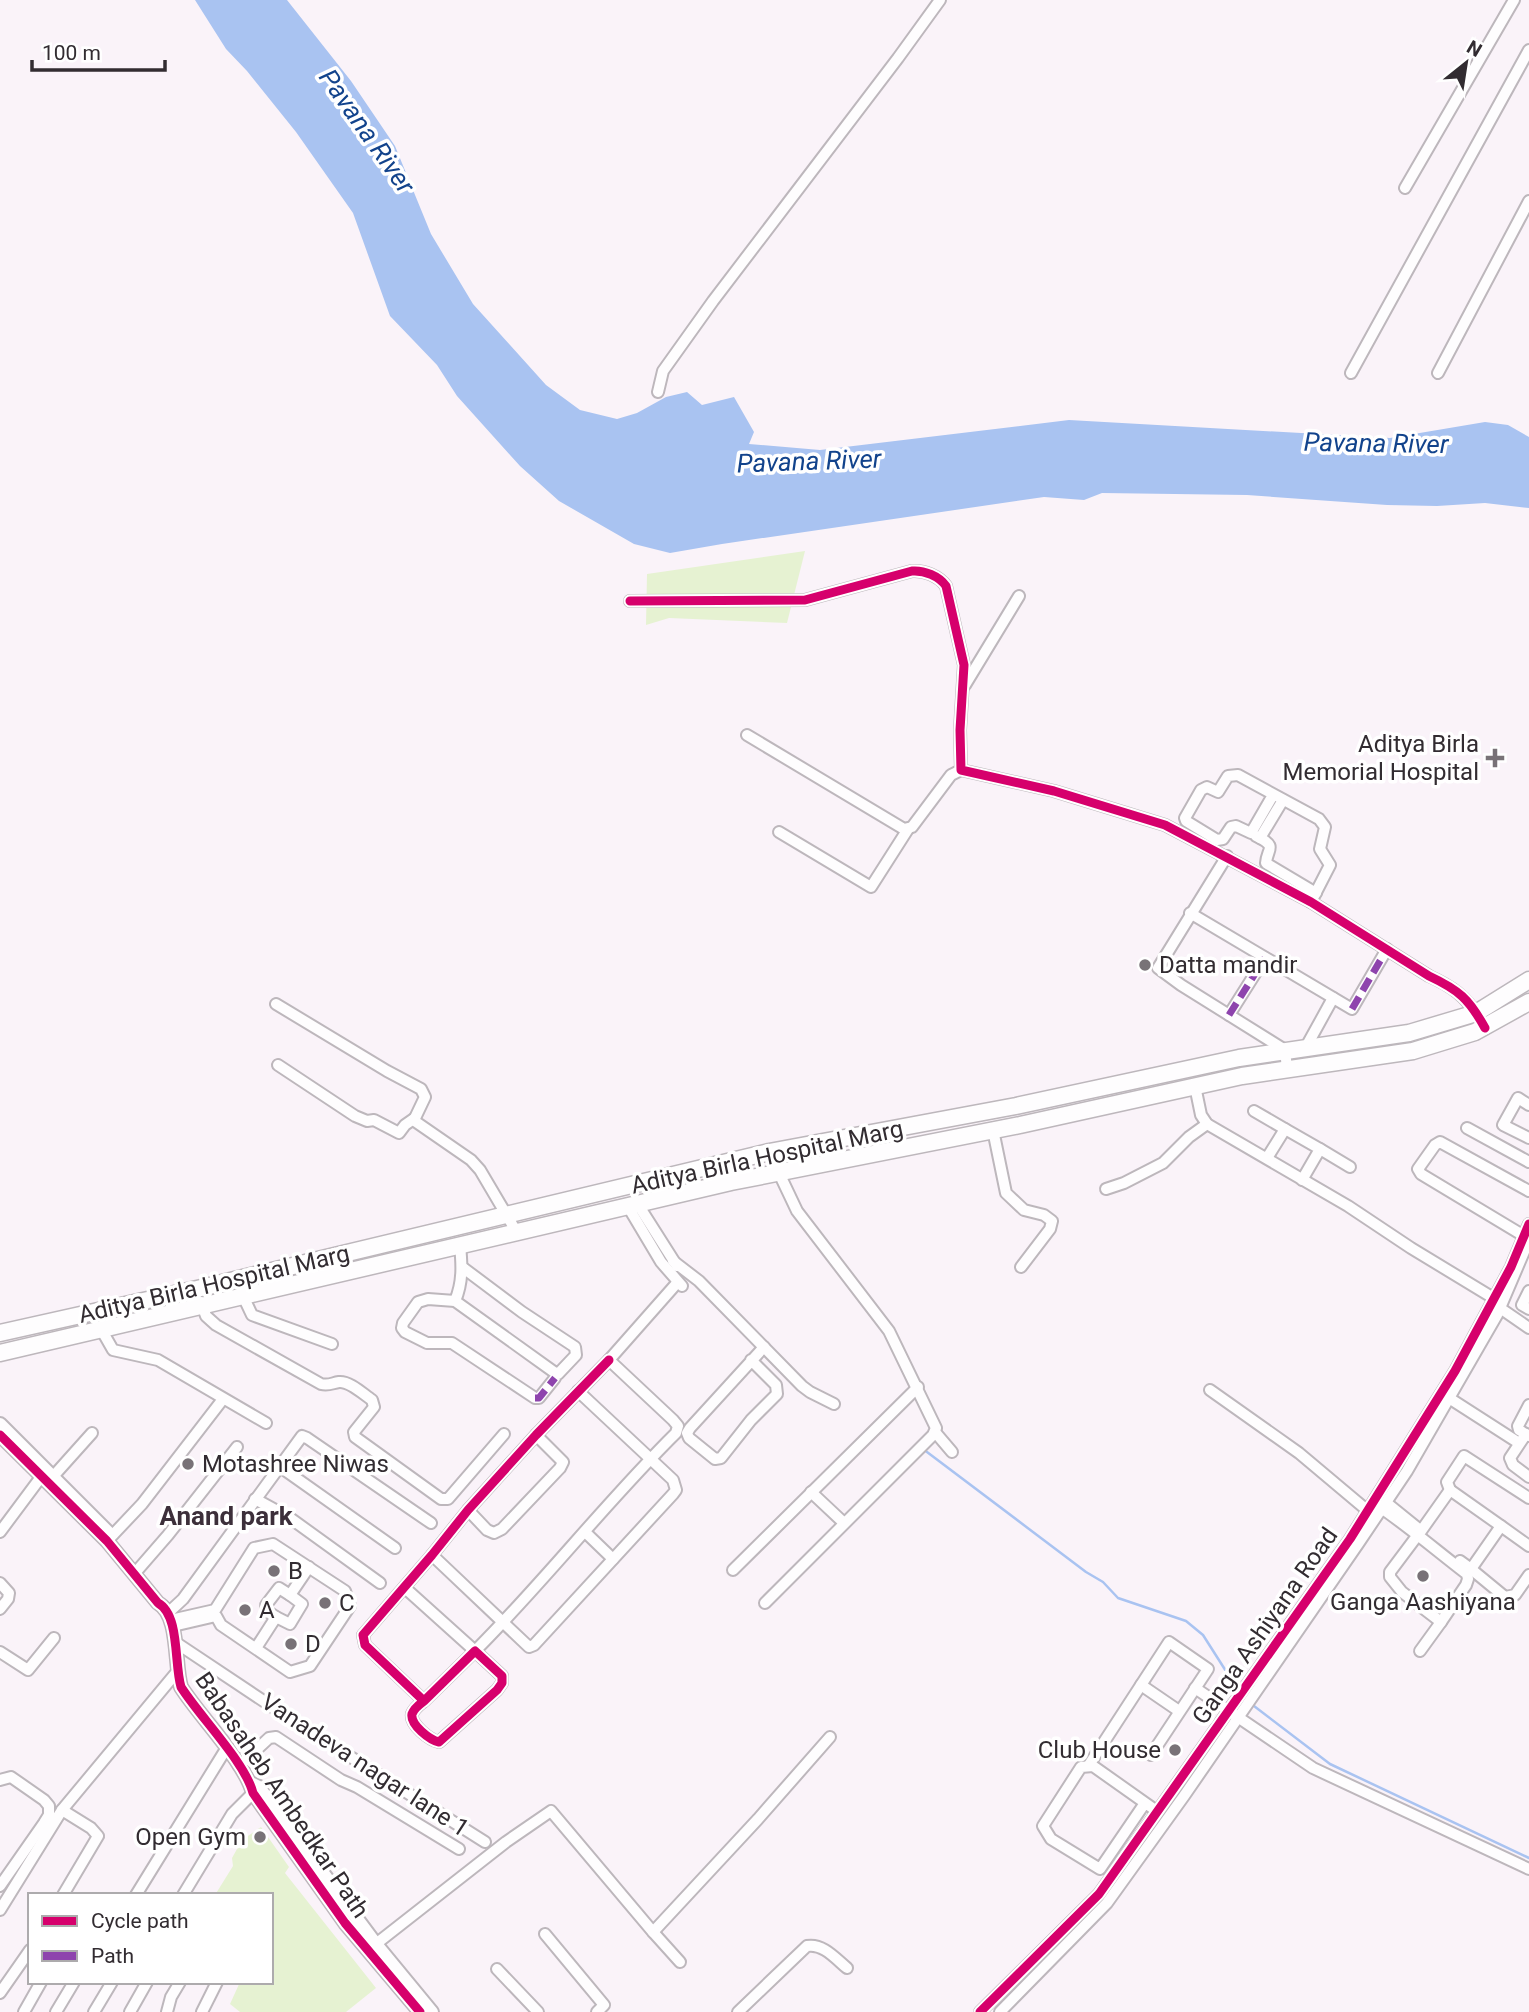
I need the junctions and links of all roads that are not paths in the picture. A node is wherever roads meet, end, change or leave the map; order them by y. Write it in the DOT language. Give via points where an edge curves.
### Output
graph roads {
  1 [pos="940,0"];
  2 [pos="1514,0"];
  3 [pos="1529,50"];
  4 [pos="1405,188"];
  5 [pos="1529,201"];
  6 [pos="1351,373"];
  7 [pos="1438,373"];
  8 [pos="658,392"];
  9 [pos="1019,596"];
  10 [pos="630,601"];
  11 [pos="963,687"];
  12 [pos="747,735"];
  13 [pos="961,770"];
  14 [pos="1278,797"];
  15 [pos="908,829"];
  16 [pos="779,832"];
  17 [pos="1255,835"];
  18 [pos="1227,856"];
  19 [pos="1314,897"];
  20 [pos="1190,913"];
  21 [pos="1387,949"];
  22 [pos="1265,958"];
  23 [pos="1527,991"];
  24 [pos="1333,998"];
  25 [pos="276,1004"];
  26 [pos="1476,1013"];
  27 [pos="1511,1013"];
  28 [pos="1529,1014"];
  29 [pos="1229,1015"];
  30 [pos="1485,1028"];
  31 [pos="1306,1047"];
  32 [pos="1285,1050"];
  33 [pos="278,1065"];
  34 [pos="1287,1069"];
  35 [pos="1195,1086"];
  36 [pos="1529,1105"];
  37 [pos="1016,1106"];
  38 [pos="1254,1111"];
  39 [pos="415,1118"];
  40 [pos="1207,1124"];
  41 [pos="1020,1125"];
  42 [pos="1467,1128"];
  43 [pos="993,1129"];
  44 [pos="1285,1129"];
  45 [pos="879,1132"];
  46 [pos="1529,1138"];
  47 [pos="1320,1149"];
  48 [pos="884,1151"];
  49 [pos="769,1153"];
  50 [pos="1267,1158"];
  51 [pos="1529,1162"];
  52 [pos="1350,1167"];
  53 [pos="779,1172"];
  54 [pos="1303,1180"];
  55 [pos="1106,1189"];
  56 [pos="1529,1191"];
  57 [pos="632,1204"];
  58 [pos="507,1214"];
  59 [pos="1529,1224"];
  60 [pos="516,1231"];
  61 [pos="1526,1238"];
  62 [pos="460,1245"];
  63 [pos="1526,1259"];
  64 [pos="669,1264"];
  65 [pos="462,1267"];
  66 [pos="1021,1267"];
  67 [pos="197,1289"];
  68 [pos="1529,1291"];
  69 [pos="243,1296"];
  70 [pos="455,1301"];
  71 [pos="1497,1303"];
  72 [pos="202,1305"];
  73 [pos="1529,1309"];
  74 [pos="1529,1328"];
  75 [pos="101,1329"];
  76 [pos="0,1333"];
  77 [pos="332,1344"];
  78 [pos="764,1347"];
  79 [pos="0,1353"];
  80 [pos="609,1360"];
  81 [pos="751,1360"];
  82 [pos="555,1378"];
  83 [pos="918,1387"];
  84 [pos="1210,1390"];
  85 [pos="578,1391"];
  86 [pos="1449,1398"];
  87 [pos="223,1399"];
  88 [pos="834,1404"];
  89 [pos="1529,1405"];
  90 [pos="266,1423"];
  91 [pos="0,1424"];
  92 [pos="935,1432"];
  93 [pos="92,1433"];
  94 [pos="504,1434"];
  95 [pos="0,1435"];
  96 [pos="536,1435"];
  97 [pos="1525,1438"];
  98 [pos="237,1447"];
  99 [pos="952,1452"];
  100 [pos="650,1459"];
  101 [pos="279,1466"];
  102 [pos="1529,1477"];
  103 [pos="47,1479"];
  104 [pos="1450,1490"];
  105 [pos="811,1492"];
  106 [pos="1529,1498"];
  107 [pos="255,1499"];
  108 [pos="1377,1504"];
  109 [pos="468,1510"];
  110 [pos="431,1523"];
  111 [pos="845,1523"];
  112 [pos="1501,1526"];
  113 [pos="0,1532"];
  114 [pos="584,1532"];
  115 [pos="1419,1533"];
  116 [pos="109,1539"];
  117 [pos="1529,1546"];
  118 [pos="395,1548"];
  119 [pos="432,1555"];
  120 [pos="613,1559"];
  121 [pos="309,1567"];
  122 [pos="1471,1569"];
  123 [pos="137,1570"];
  124 [pos="733,1570"];
  125 [pos="1529,1575"];
  126 [pos="0,1583"];
  127 [pos="380,1583"];
  128 [pos="405,1588"];
  129 [pos="290,1595"];
  130 [pos="765,1603"];
  131 [pos="0,1609"];
  132 [pos="169,1616"];
  133 [pos="276,1617"];
  134 [pos="1441,1622"];
  135 [pos="503,1623"];
  136 [pos="54,1638"];
  137 [pos="175,1642"];
  138 [pos="256,1648"];
  139 [pos="475,1651"];
  140 [pos="1420,1651"];
  141 [pos="0,1653"];
  142 [pos="176,1672"];
  143 [pos="1141,1685"];
  144 [pos="1195,1688"];
  145 [pos="424,1701"];
  146 [pos="1180,1712"];
  147 [pos="1234,1714"];
  148 [pos="830,1737"];
  149 [pos="226,1749"];
  150 [pos="1151,1755"];
  151 [pos="1089,1765"];
  152 [pos="239,1766"];
  153 [pos="0,1780"];
  154 [pos="252,1787"];
  155 [pos="1145,1803"];
  156 [pos="62,1810"];
  157 [pos="1158,1812"];
  158 [pos="485,1842"];
  159 [pos="459,1849"];
  160 [pos="1529,1869"];
  161 [pos="0,1886"];
  162 [pos="64,1893"];
  163 [pos="137,1893"];
  164 [pos="184,1893"];
  165 [pos="0,1910"];
  166 [pos="653,1932"];
  167 [pos="545,1934"];
  168 [pos="371,1947"];
  169 [pos="28,1953"];
  170 [pos="680,1962"];
  171 [pos="847,1968"];
  172 [pos="497,1969"];
  173 [pos="40,1984"];
  174 [pos="73,1984"];
  175 [pos="111,1984"];
  176 [pos="146,1984"];
  177 [pos="179,1984"];
  178 [pos="216,1984"];
  179 [pos="0,1993"];
  180 [pos="604,2010"];
  181 [pos="24,2012"];
  182 [pos="56,2012"];
  183 [pos="94,2012"];
  184 [pos="130,2012"];
  185 [pos="167,2012"];
  186 [pos="202,2012"];
  187 [pos="419,2012"];
  188 [pos="432,2012"];
  189 [pos="538,2012"];
  190 [pos="738,2012"];
  191 [pos="980,2012"];
  192 [pos="1000,2012"];
  1 -- 8 [label="street" via="713,301 663,371"];
  2 -- 4 [label="street"];
  3 -- 6 [label="street"];
  5 -- 7 [label="street"];
  9 -- 11 [label="street"];
  10 -- 11 [label="street" via="805,600 918,570 946,586 964,665"];
  11 -- 13 [label="street"];
  12 -- 15 [label="street"];
  13 -- 15 [label="street" via="951,775"];
  13 -- 18 [label="street" via="1054,791 1165,825"];
  14 -- 17 [label="street"];
  14 -- 17 [label="street" via="1238,775 1228,776 1220,792 1208,787 1201,790 1185,818 1217,840 1236,826"];
  14 -- 19 [label="street" via="1319,819 1325,827 1320,849 1330,865"];
  15 -- 16 [label="street" via="871,887"];
  17 -- 19 [label="street" via="1270,847 1266,863"];
  18 -- 19 [label="street"];
  18 -- 20 [label="street"];
  19 -- 21 [label="street"];
  20 -- 22 [label="street"];
  20 -- 29 [label="street" via="1158,968"];
  21 -- 24 [label="street" via="1352,1009"];
  21 -- 26 [label="street" via="1461,993"];
  22 -- 24 [label="street"];
  22 -- 29 [label="street"];
  23 -- 26 [label="main road, Aditya Birla Hospital Marg"];
  23 -- 27 [label="main road, Aditya Birla Hospital Marg"];
  24 -- 31 [label="street"];
  25 -- 39 [label="street" via="421,1089 425,1097"];
  26 -- 30 [label="street"];
  26 -- 31 [label="main road, Aditya Birla Hospital Marg" via="1409,1033"];
  27 -- 28 [label="street"];
  27 -- 30 [label="main road, Aditya Birla Hospital Marg"];
  29 -- 32 [label="street"];
  30 -- 34 [label="main road, Aditya Birla Hospital Marg" via="1413,1051"];
  31 -- 32 [label="main road, Aditya Birla Hospital Marg"];
  32 -- 34 [label="street"];
  32 -- 37 [label="main road, Aditya Birla Hospital Marg"];
  33 -- 39 [label="street" via="367,1121 374,1119 400,1133"];
  34 -- 35 [label="main road, Aditya Birla Hospital Marg"];
  35 -- 40 [label="street"];
  35 -- 41 [label="main road, Aditya Birla Hospital Marg"];
  36 -- 46 [label="street" via="1518,1098 1503,1125"];
  37 -- 41 [label="main road"];
  37 -- 45 [label="main road, Aditya Birla Hospital Marg"];
  38 -- 44 [label="street"];
  39 -- 58 [label="street" via="419,1126 471,1160"];
  40 -- 50 [label="street"];
  40 -- 55 [label="street" via="1163,1163"];
  41 -- 43 [label="main road, Aditya Birla Hospital Marg"];
  42 -- 51 [label="street"];
  43 -- 48 [label="main road, Aditya Birla Hospital Marg"];
  43 -- 66 [label="street" via="1006,1193 1024,1210 1052,1221"];
  44 -- 47 [label="street"];
  44 -- 50 [label="street"];
  45 -- 48 [label="main road"];
  45 -- 49 [label="main road, Aditya Birla Hospital Marg"];
  47 -- 52 [label="street"];
  47 -- 54 [label="street"];
  48 -- 53 [label="main road, Aditya Birla Hospital Marg"];
  49 -- 53 [label="street"];
  49 -- 58 [label="main road, Aditya Birla Hospital Marg"];
  50 -- 54 [label="street"];
  53 -- 57 [label="main road, Aditya Birla Hospital Marg"];
  53 -- 83 [label="street" via="797,1210 889,1331"];
  54 -- 71 [label="street"];
  56 -- 61 [label="street" via="1440,1142 1418,1170"];
  57 -- 60 [label="main road, Aditya Birla Hospital Marg"];
  57 -- 64 [label="street"];
  58 -- 60 [label="street"];
  58 -- 67 [label="main road, Aditya Birla Hospital Marg"];
  59 -- 61 [label="street"];
  60 -- 62 [label="main road, Aditya Birla Hospital Marg"];
  61 -- 63 [label="street"];
  61 -- 71 [label="street"];
  62 -- 65 [label="street"];
  62 -- 69 [label="main road, Aditya Birla Hospital Marg"];
  63 -- 71 [label="street"];
  64 -- 78 [label="street" via="699,1282"];
  64 -- 80 [label="street" via="683,1274 682,1286 677,1283"];
  65 -- 70 [label="street"];
  65 -- 70 [label="street" via="575,1347 576,1355 558,1374"];
  67 -- 72 [label="street"];
  67 -- 76 [label="main road, Aditya Birla Hospital Marg"];
  68 -- 73 [label="street" via="1522,1305"];
  69 -- 72 [label="main road, Aditya Birla Hospital Marg"];
  69 -- 77 [label="street" via="252,1315"];
  70 -- 82 [label="street" via="418,1302 402,1328 428,1343 452,1343 535,1398"];
  71 -- 74 [label="street"];
  71 -- 86 [label="street"];
  71 -- 108 [label="street"];
  72 -- 75 [label="main road, Aditya Birla Hospital Marg"];
  72 -- 94 [label="street" via="210,1321 321,1384 346,1383 372,1400 374,1407 354,1432 355,1437 441,1499 448,1499"];
  75 -- 79 [label="main road, Aditya Birla Hospital Marg"];
  75 -- 87 [label="street" via="113,1350 158,1360"];
  78 -- 81 [label="street"];
  78 -- 88 [label="street" via="810,1392"];
  80 -- 85 [label="street"];
  80 -- 100 [label="street" via="678,1426"];
  81 -- 81 [label="street" via="776,1385 777,1394 721,1458 715,1459 687,1433"];
  83 -- 92 [label="street"];
  83 -- 105 [label="street"];
  84 -- 108 [label="street"];
  85 -- 96 [label="street"];
  85 -- 100 [label="street"];
  86 -- 97 [label="street"];
  86 -- 108 [label="street"];
  87 -- 90 [label="street"];
  87 -- 116 [label="street"];
  89 -- 97 [label="street" via="1518,1426"];
  91 -- 103 [label="street"];
  92 -- 99 [label="street"];
  92 -- 111 [label="street"];
  93 -- 103 [label="street"];
  95 -- 103 [label="street"];
  96 -- 109 [label="street"];
  96 -- 109 [label="street" via="562,1462 560,1468 502,1529 487,1530"];
  97 -- 102 [label="street" via="1510,1458"];
  98 -- 123 [label="street"];
  100 -- 114 [label="street"];
  100 -- 120 [label="street" via="673,1480 676,1490"];
  101 -- 107 [label="street"];
  101 -- 110 [label="street" via="305,1436"];
  101 -- 118 [label="street"];
  103 -- 113 [label="street"];
  103 -- 116 [label="street"];
  104 -- 106 [label="street" via="1447,1482 1464,1456"];
  104 -- 112 [label="street"];
  104 -- 115 [label="street"];
  105 -- 111 [label="street"];
  105 -- 124 [label="street"];
  107 -- 127 [label="street" via="290,1518"];
  107 -- 132 [label="street"];
  108 -- 115 [label="street"];
  108 -- 147 [label="street"];
  109 -- 119 [label="street"];
  111 -- 130 [label="street"];
  112 -- 117 [label="street"];
  112 -- 122 [label="street"];
  114 -- 120 [label="street"];
  114 -- 135 [label="street"];
  115 -- 122 [label="street"];
  115 -- 134 [label="street" via="1467,1574"];
  115 -- 134 [label="street" via="1390,1577"];
  116 -- 123 [label="street"];
  119 -- 128 [label="street"];
  119 -- 135 [label="street"];
  120 -- 135 [label="street" via="534,1645 524,1644"];
  121 -- 129 [label="street"];
  121 -- 132 [label="street" via="273,1544 254,1548 215,1610"];
  121 -- 138 [label="street" via="345,1591 350,1606 310,1666 290,1672"];
  122 -- 125 [label="street" via="1505,1597 1515,1595"];
  123 -- 132 [label="street"];
  126 -- 131 [label="street" via="9,1593"];
  128 -- 139 [label="street"];
  128 -- 145 [label="street" via="362,1640"];
  129 -- 133 [label="street" via="279,1588 266,1605"];
  129 -- 133 [label="street" via="301,1607 290,1624"];
  132 -- 137 [label="street, Babasaheb Ambedkar Path"];
  132 -- 138 [label="street" via="216,1616"];
  133 -- 138 [label="street"];
  134 -- 140 [label="street"];
  135 -- 139 [label="street"];
  136 -- 141 [label="street" via="28,1670"];
  137 -- 142 [label="street, Babasaheb Ambedkar Path"];
  137 -- 158 [label="street, Vanadeva nagar lane 1"];
  139 -- 145 [label="street"];
  139 -- 145 [label="street" via="502,1676 502,1683 439,1742 432,1741 411,1716"];
  142 -- 149 [label="street, Babasaheb Ambedkar Path" via="191,1703"];
  142 -- 156 [label="street"];
  143 -- 144 [label="street" via="1169,1642 1208,1669"];
  143 -- 146 [label="street"];
  143 -- 151 [label="street"];
  144 -- 146 [label="street"];
  144 -- 147 [label="street"];
  146 -- 150 [label="street"];
  147 -- 157 [label="street, Ganga Ashiyana Road"];
  147 -- 160 [label="street" via="1313,1768"];
  147 -- 192 [label="street" via="1107,1903"];
  148 -- 166 [label="street"];
  149 -- 152 [label="street, Babasaheb Ambedkar Path"];
  149 -- 163 [label="street"];
  151 -- 155 [label="street"];
  151 -- 155 [label="street" via="1081,1767 1043,1826 1051,1839 1100,1869"];
  152 -- 154 [label="street, Babasaheb Ambedkar Path"];
  152 -- 159 [label="street" via="269,1738 276,1737"];
  153 -- 161 [label="street" via="11,1777 49,1806 44,1823"];
  154 -- 164 [label="street"];
  154 -- 168 [label="street, Babasaheb Ambedkar Path" via="259,1787"];
  155 -- 157 [label="street"];
  156 -- 162 [label="street" via="98,1836"];
  156 -- 165 [label="street"];
  157 -- 191 [label="street, Ganga Ashiyana Road" via="1099,1894"];
  166 -- 168 [label="street" via="551,1811"];
  166 -- 170 [label="street"];
  167 -- 180 [label="street"];
  168 -- 187 [label="street, Babasaheb Ambedkar Path"];
  168 -- 188 [label="street, Babasaheb Ambedkar Path"];
  169 -- 179 [label="street"];
  171 -- 190 [label="street" via="821,1947 807,1946"];
  172 -- 189 [label="street"];
  173 -- 181 [label="street"];
  174 -- 182 [label="street"];
  175 -- 183 [label="street"];
  176 -- 184 [label="street"];
  177 -- 185 [label="street"];
  178 -- 186 [label="street"];
}
